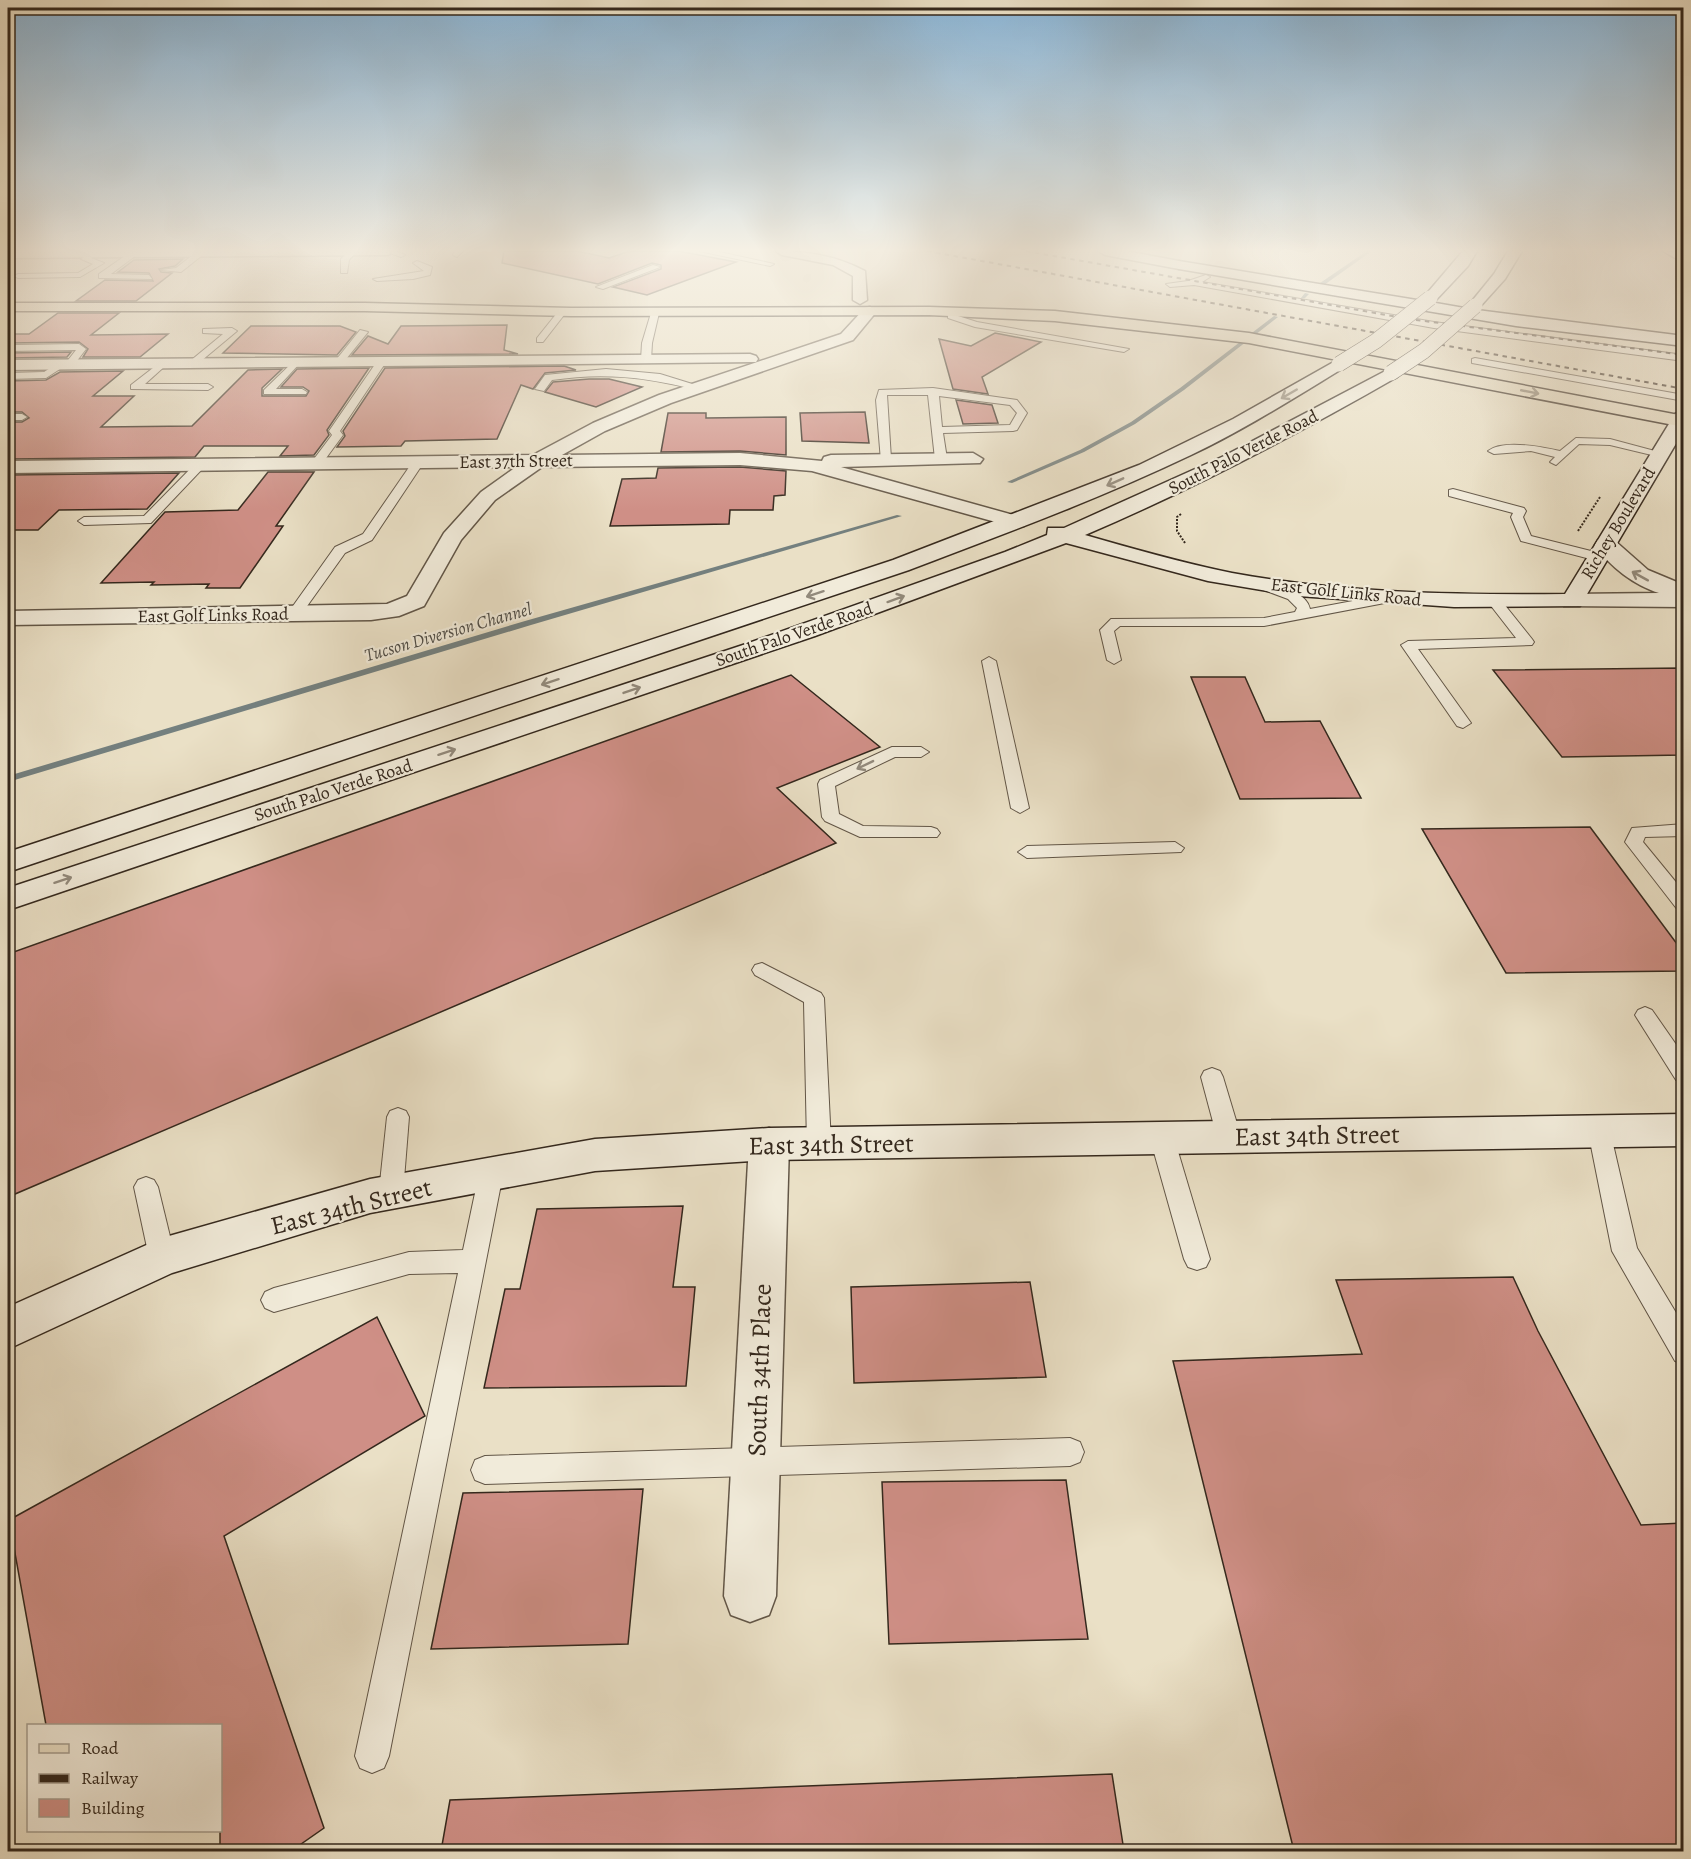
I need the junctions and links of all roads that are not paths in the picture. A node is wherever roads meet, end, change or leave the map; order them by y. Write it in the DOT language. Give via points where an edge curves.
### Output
graph roads {
  1 [pos="224,338"];
  2 [pos="358,338"];
  3 [pos="543,338"];
  4 [pos="648,338"];
  5 [pos="845,338"];
  6 [pos="1057,338"];
  7 [pos="1279,338"];
  8 [pos="1380,338"];
  9 [pos="1439,338"];
  10 [pos="1530,338"];
  11 [pos="1656,338"];
  12 [pos="1683,341"];
  13 [pos="8,348"];
  14 [pos="534,349"];
  15 [pos="1124,349"];
  16 [pos="1683,358"];
  17 [pos="779,359"];
  18 [pos="646,360"];
  19 [pos="1475,361"];
  20 [pos="339,362"];
  21 [pos="381,362"];
  22 [pos="295,363"];
  23 [pos="162,364"];
  24 [pos="192,364"];
  25 [pos="8,365"];
  26 [pos="65,365"];
  27 [pos="8,376"];
  28 [pos="208,387"];
  29 [pos="698,387"];
  30 [pos="540,389"];
  31 [pos="933,391"];
  32 [pos="302,392"];
  33 [pos="1683,398"];
  34 [pos="1682,416"];
  35 [pos="8,417"];
  36 [pos="22,417"];
  37 [pos="937,430"];
  38 [pos="1494,451"];
  39 [pos="1660,454"];
  40 [pos="885,459"];
  41 [pos="941,459"];
  42 [pos="973,459"];
  43 [pos="539,460"];
  44 [pos="418,462"];
  45 [pos="317,463"];
  46 [pos="200,465"];
  47 [pos="813,465"];
  48 [pos="8,467"];
  49 [pos="1453,493"];
  50 [pos="84,521"];
  51 [pos="1017,522"];
  52 [pos="1064,536"];
  53 [pos="1602,551"];
  54 [pos="1257,583"];
  55 [pos="1683,593"];
  56 [pos="1390,598"];
  57 [pos="1683,600"];
  58 [pos="1572,601"];
  59 [pos="1496,602"];
  60 [pos="295,614"];
  61 [pos="1299,616"];
  62 [pos="8,618"];
  63 [pos="1114,660"];
  64 [pos="989,662"];
  65 [pos="1463,723"];
  66 [pos="921,752"];
  67 [pos="1020,808"];
  68 [pos="1683,830"];
  69 [pos="931,833"];
  70 [pos="1174,848"];
  71 [pos="1027,852"];
  72 [pos="8,862"];
  73 [pos="8,899"];
  74 [pos="1683,905"];
  75 [pos="762,970"];
  76 [pos="1645,1015"];
  77 [pos="1683,1074"];
  78 [pos="1212,1077"];
  79 [pos="398,1117"];
  80 [pos="1599,1131"];
  81 [pos="1680,1135"];
  82 [pos="1229,1137"];
  83 [pos="1162,1138"];
  84 [pos="769,1144"];
  85 [pos="819,1144"];
  86 [pos="491,1174"];
  87 [pos="146,1187"];
  88 [pos="391,1192"];
  89 [pos="162,1257"];
  90 [pos="1197,1259"];
  91 [pos="472,1261"];
  92 [pos="273,1300"];
  93 [pos="8,1329"];
  94 [pos="1683,1352"];
  95 [pos="1070,1452"];
  96 [pos="755,1462"];
  97 [pos="485,1470"];
  98 [pos="750,1596"];
  99 [pos="372,1756"];
  1 -- 24 [label="lane"];
  2 -- 20 [label="lane"];
  3 -- 14 [label="lane"];
  4 -- 18 [label="lane"];
  5 -- 17 [label="street"];
  6 -- 15 [label="lane"];
  7 -- 34 [label="main road"];
  8 -- 51 [label="street, South Palo Verde Road, one-way, bridge" via="1226,431"];
  9 -- 52 [label="street, South Palo Verde Road, bridge" via="1391,373 1281,436"];
  10 -- 16 [label="lane"];
  11 -- 12 [label="street"];
  13 -- 26 [label="lane" via="79,347"];
  14 -- 18 [label="street"];
  14 -- 21 [label="street"];
  17 -- 18 [label="street"];
  17 -- 29 [label="street"];
  19 -- 33 [label="lane"];
  20 -- 21 [label="street"];
  20 -- 22 [label="street"];
  21 -- 45 [label="lane"];
  22 -- 24 [label="street"];
  22 -- 32 [label="lane" via="268,392"];
  23 -- 24 [label="street"];
  23 -- 26 [label="street"];
  23 -- 28 [label="lane" via="135,387"];
  25 -- 26 [label="street"];
  26 -- 27 [label="lane" via="46,375"];
  29 -- 30 [label="lane" via="665,376 606,370 549,377"];
  29 -- 43 [label="street" via="599,427"];
  31 -- 37 [label="lane"];
  31 -- 37 [label="lane" via="1013,402 1022,413 1013,428"];
  31 -- 40 [label="lane" via="883,392"];
  34 -- 39 [label="street, Richey Boulevard"];
  35 -- 36 [label="lane"];
  37 -- 41 [label="lane"];
  38 -- 39 [label="lane" via="1531,448 1559,458 1576,441 1610,441"];
  39 -- 53 [label="street, Richey Boulevard"];
  40 -- 41 [label="street"];
  40 -- 47 [label="street" via="840,459"];
  41 -- 42 [label="street"];
  43 -- 44 [label="street, East 37th Street"];
  43 -- 47 [label="street, East 37th Street" via="740,459"];
  43 -- 60 [label="street, East Golf Links Road" via="488,496 452,538 416,601 391,611"];
  44 -- 45 [label="street, East 37th Street"];
  44 -- 60 [label="lane" via="368,537 340,550"];
  45 -- 46 [label="street, East 37th Street"];
  46 -- 48 [label="street, East 37th Street"];
  46 -- 50 [label="lane" via="147,520"];
  47 -- 51 [label="street, East 37th Street"];
  49 -- 53 [label="lane" via="1521,511 1517,517 1526,538"];
  51 -- 52 [label="street, East Golf Links Road"];
  51 -- 72 [label="street, South Palo Verde Road, one-way" via="901,565"];
  52 -- 54 [label="street, East Golf Links Road" via="1156,563"];
  73 -- 52 [label="street, South Palo Verde Road, one-way" via="794,636"];
  55 -- 53 [label="street, one-way" via="1642,578"];
  53 -- 58 [label="street, Richey Boulevard"];
  54 -- 56 [label="street, East Golf Links Road"];
  54 -- 61 [label="lane" via="1293,596 1304,607"];
  56 -- 59 [label="street, East Golf Links Road"];
  56 -- 61 [label="lane"];
  57 -- 58 [label="street, East Golf Links Road"];
  58 -- 59 [label="street, East Golf Links Road"];
  59 -- 65 [label="lane" via="1527,642 1408,645"];
  60 -- 62 [label="street, East Golf Links Road"];
  61 -- 63 [label="lane" via="1258,622 1116,622 1107,630"];
  64 -- 67 [label="lane"];
  66 -- 69 [label="lane, one-way" via="892,752 826,784 831,817 860,831"];
  68 -- 74 [label="lane" via="1638,832 1634,842"];
  70 -- 71 [label="lane"];
  75 -- 85 [label="lane" via="814,998"];
  76 -- 77 [label="lane"];
  78 -- 82 [label="lane"];
  79 -- 88 [label="lane"];
  80 -- 81 [label="street, East 34th Street"];
  80 -- 82 [label="street, East 34th Street"];
  80 -- 94 [label="lane" via="1625,1251"];
  82 -- 83 [label="street, East 34th Street"];
  83 -- 85 [label="street, East 34th Street"];
  83 -- 90 [label="lane"];
  84 -- 85 [label="street, East 34th Street"];
  84 -- 86 [label="street, East 34th Street" via="595,1155"];
  84 -- 96 [label="street, South 34th Place"];
  86 -- 88 [label="street, East 34th Street"];
  86 -- 91 [label="lane"];
  87 -- 89 [label="lane"];
  88 -- 89 [label="street, East 34th Street"];
  89 -- 93 [label="street, East 34th Street"];
  91 -- 92 [label="lane" via="409,1263"];
  91 -- 99 [label="lane"];
  95 -- 96 [label="lane"];
  96 -- 97 [label="lane"];
  96 -- 98 [label="street, South 34th Place"];
}
